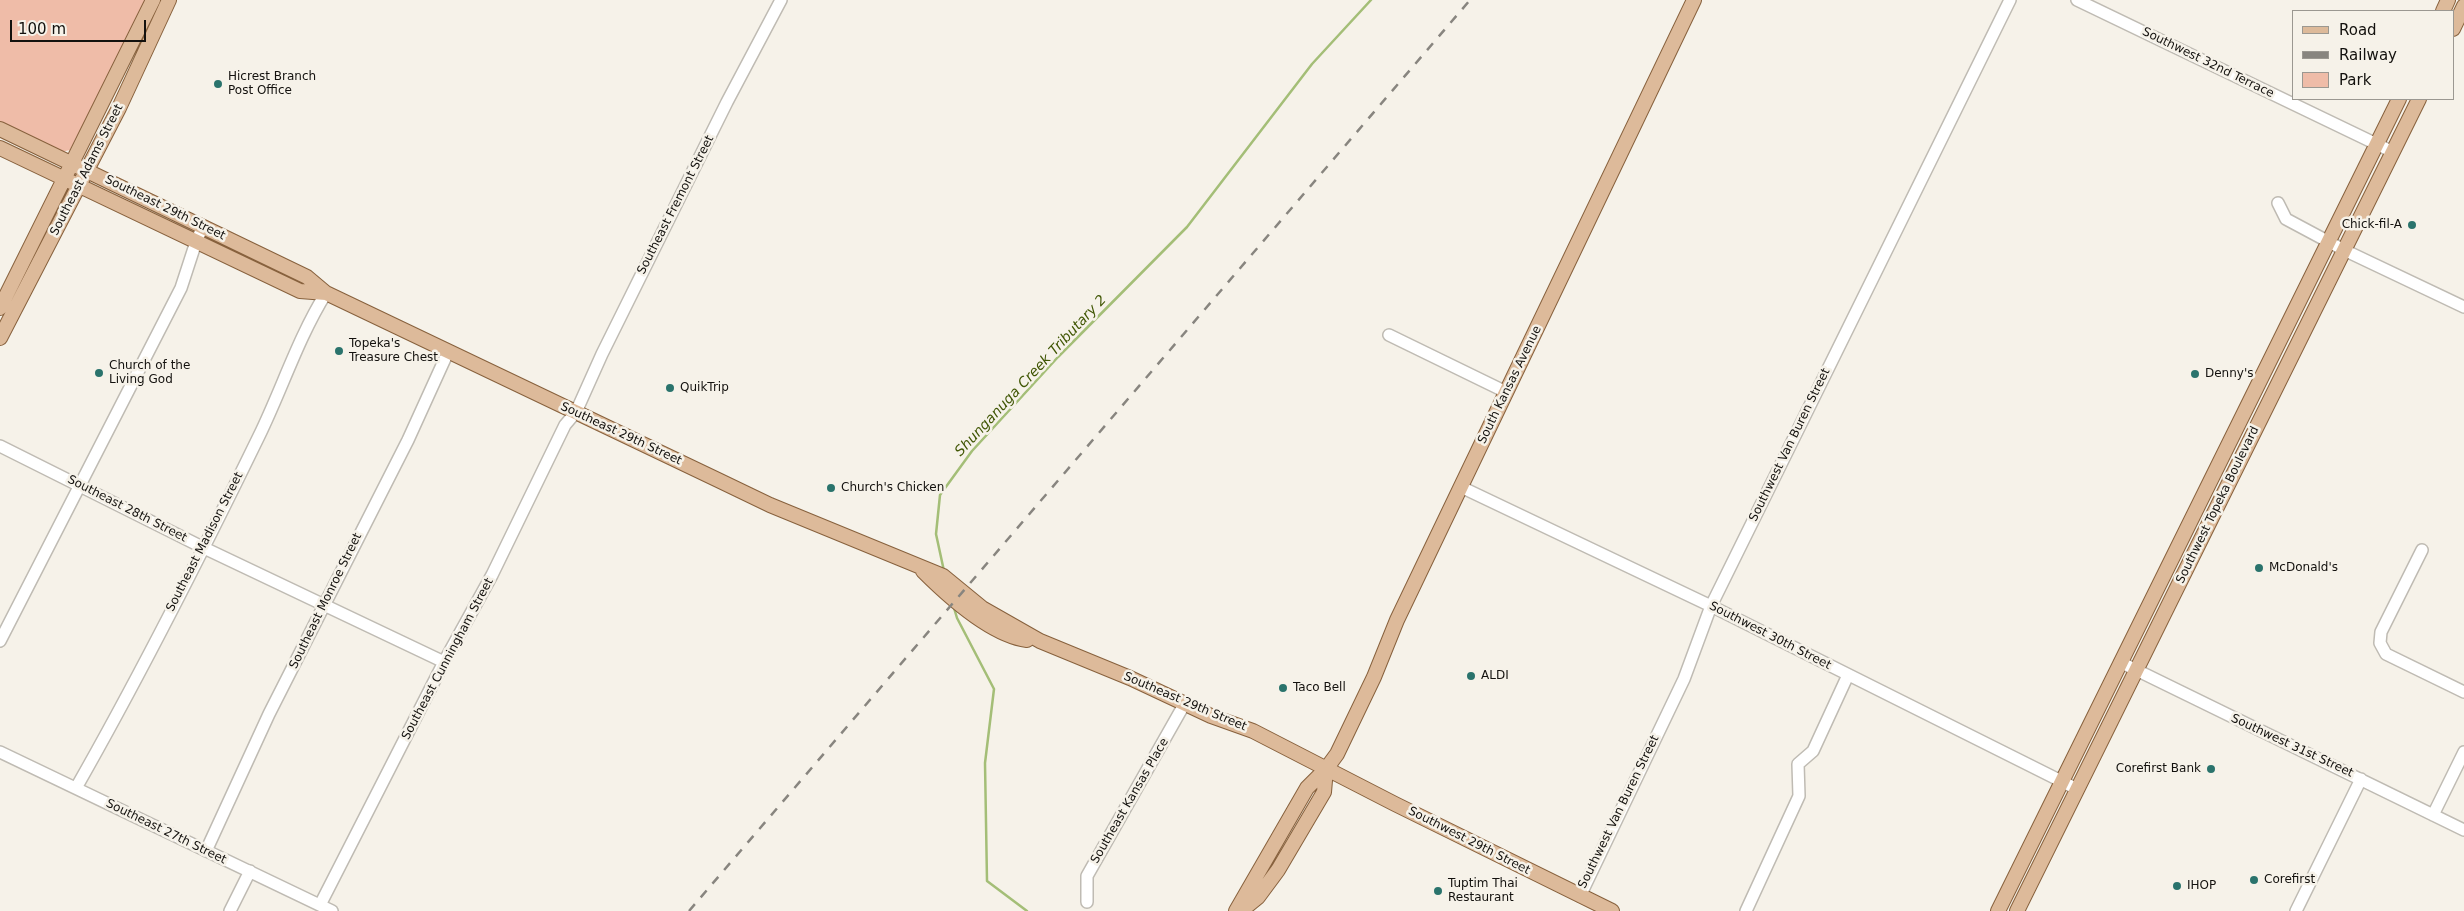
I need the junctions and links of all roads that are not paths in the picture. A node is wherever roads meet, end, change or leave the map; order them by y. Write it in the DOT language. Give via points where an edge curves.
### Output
graph roads {
  1 [pos="154,0"];
  2 [pos="169,0"];
  3 [pos="782,0"];
  4 [pos="1694,0"];
  5 [pos="2010,0"];
  6 [pos="2077,0"];
  7 [pos="2464,6"];
  8 [pos="2454,27"];
  9 [pos="2399,100"];
  10 [pos="2419,100"];
  11 [pos="0,129"];
  12 [pos="2377,144"];
  13 [pos="0,148"];
  14 [pos="2393,152"];
  15 [pos="71,163"];
  16 [pos="87,171"];
  17 [pos="64,179"];
  18 [pos="79,186"];
  19 [pos="2278,203"];
  20 [pos="204,226"];
  21 [pos="2330,240"];
  22 [pos="196,242"];
  23 [pos="2344,250"];
  24 [pos="326,293"];
  25 [pos="2464,307"];
  26 [pos="0,308"];
  27 [pos="1389,335"];
  28 [pos="0,338"];
  29 [pos="448,352"];
  30 [pos="2265,371"];
  31 [pos="2280,378"];
  32 [pos="1506,392"];
  33 [pos="576,412"];
  34 [pos="0,446"];
  35 [pos="2228,446"];
  36 [pos="2243,455"];
  37 [pos="80,486"];
  38 [pos="1461,487"];
  39 [pos="202,547"];
  40 [pos="2422,550"];
  41 [pos="324,606"];
  42 [pos="1711,606"];
  43 [pos="0,642"];
  44 [pos="444,662"];
  45 [pos="2120,662"];
  46 [pos="2136,671"];
  47 [pos="1848,675"];
  48 [pos="2464,692"];
  49 [pos="1185,703"];
  50 [pos="0,752"];
  51 [pos="2464,752"];
  52 [pos="1326,769"];
  53 [pos="2361,779"];
  54 [pos="2062,781"];
  55 [pos="76,788"];
  56 [pos="2078,789"];
  57 [pos="2433,815"];
  58 [pos="2464,830"];
  59 [pos="206,851"];
  60 [pos="250,871"];
  61 [pos="1580,896"];
  62 [pos="1087,902"];
  63 [pos="320,905"];
  64 [pos="230,911"];
  65 [pos="332,911"];
  66 [pos="1236,911"];
  67 [pos="1241,911"];
  68 [pos="1612,911"];
  69 [pos="1746,911"];
  70 [pos="1998,911"];
  71 [pos="2018,911"];
  72 [pos="2296,911"];
  1 -- 15 [label="main road, Southeast Adams Street"];
  2 -- 16 [label="main road, Southeast Adams Street"];
  3 -- 33 [label="street, Southeast Fremont Street" via="714,128"];
  4 -- 32 [label="main road, South Kansas Avenue"];
  5 -- 42 [label="street, Southwest Van Buren Street"];
  6 -- 12 [label="street, Southwest 32nd Terrace"];
  7 -- 8 [label="main road"];
  9 -- 12 [label="main road, Southwest Topeka Boulevard"];
  10 -- 14 [label="main road, Southwest Topeka Boulevard"];
  11 -- 15 [label="main road, Southeast 29th Street"];
  12 -- 14 [label="street, Southwest 32nd Terrace"];
  12 -- 21 [label="main road, Southwest Topeka Boulevard"];
  13 -- 17 [label="main road, Southeast 29th Street"];
  14 -- 23 [label="main road, Southwest Topeka Boulevard"];
  15 -- 16 [label="main road, Southeast 29th Street"];
  15 -- 17 [label="main road, Southeast Adams Street"];
  16 -- 18 [label="main road, Southeast Adams Street"];
  16 -- 20 [label="main road, Southeast 29th Street"];
  17 -- 18 [label="main road, Southeast 29th Street"];
  17 -- 26 [label="main road, Southeast Adams Street"];
  18 -- 22 [label="main road, Southeast 29th Street"];
  18 -- 28 [label="main road, Southeast Adams Street"];
  19 -- 21 [label="street" via="2286,219"];
  20 -- 22 [label="street"];
  20 -- 24 [label="main road, Southeast 29th Street" via="307,277"];
  21 -- 23 [label="street"];
  21 -- 30 [label="main road, Southwest Topeka Boulevard"];
  22 -- 24 [label="main road, Southeast 29th Street" via="300,291"];
  22 -- 37 [label="street" via="181,288"];
  23 -- 25 [label="street"];
  23 -- 31 [label="main road, Southwest Topeka Boulevard"];
  24 -- 29 [label="main road, Southeast 29th Street"];
  24 -- 39 [label="street, Southeast Madison Street" via="312,316 260,435"];
  27 -- 32 [label="street"];
  29 -- 33 [label="main road, Southeast 29th Street"];
  29 -- 41 [label="street, Southeast Monroe Street" via="408,440"];
  30 -- 31 [label="main road"];
  30 -- 35 [label="main road, Southwest Topeka Boulevard"];
  31 -- 36 [label="main road, Southwest Topeka Boulevard"];
  32 -- 38 [label="main road, South Kansas Avenue"];
  33 -- 44 [label="street, Southeast Cunningham Street" via="565,425 492,575"];
  33 -- 49 [label="main road, Southeast 29th Street" via="770,504 943,576 982,608 1040,641"];
  34 -- 37 [label="street, Southeast 28th Street"];
  35 -- 36 [label="main road"];
  35 -- 45 [label="main road, Southwest Topeka Boulevard"];
  36 -- 46 [label="main road, Southwest Topeka Boulevard"];
  37 -- 39 [label="street, Southeast 28th Street"];
  37 -- 43 [label="street"];
  38 -- 42 [label="street, Southwest 30th Street"];
  38 -- 52 [label="main road, South Kansas Avenue" via="1337,754"];
  39 -- 41 [label="street, Southeast 28th Street"];
  39 -- 55 [label="street, Southeast Madison Street"];
  40 -- 48 [label="street" via="2381,632 2380,643 2386,654"];
  41 -- 44 [label="street, Southeast 28th Street"];
  41 -- 59 [label="street, Southeast Monroe Street" via="269,714"];
  42 -- 47 [label="street, Southwest 30th Street"];
  42 -- 61 [label="street, Southwest Van Buren Street" via="1684,679"];
  44 -- 63 [label="street, Southeast Cunningham Street"];
  45 -- 46 [label="street, Southwest 31st Street"];
  45 -- 54 [label="main road, Southwest Topeka Boulevard"];
  46 -- 53 [label="street, Southwest 31st Street"];
  46 -- 56 [label="main road, Southwest Topeka Boulevard"];
  47 -- 54 [label="street, Southwest 30th Street"];
  47 -- 69 [label="street" via="1813,751 1798,764 1799,796"];
  49 -- 52 [label="main road, Southeast 29th Street" via="1253,731"];
  49 -- 62 [label="street, Southeast Kansas Place" via="1087,876"];
  50 -- 55 [label="street, Southeast 27th Street"];
  51 -- 57 [label="street"];
  52 -- 61 [label="main road, Southwest 29th Street"];
  52 -- 66 [label="main road, South Kansas Avenue" via="1307,788"];
  52 -- 67 [label="main road, South Kansas Avenue" via="1324,792 1278,870 1258,897"];
  53 -- 57 [label="street, Southwest 31st Street"];
  53 -- 72 [label="street"];
  54 -- 56 [label="street, Southwest 30th Street"];
  54 -- 70 [label="main road, Southwest Topeka Boulevard"];
  55 -- 59 [label="street, Southeast 27th Street"];
  56 -- 71 [label="main road, Southwest Topeka Boulevard"];
  57 -- 58 [label="street, Southwest 31st Street"];
  59 -- 60 [label="street, Southeast 27th Street"];
  60 -- 63 [label="street, Southeast 27th Street"];
  60 -- 64 [label="street"];
  61 -- 68 [label="main road, Southwest 29th Street"];
  63 -- 65 [label="street, Southeast 27th Street"];
}
